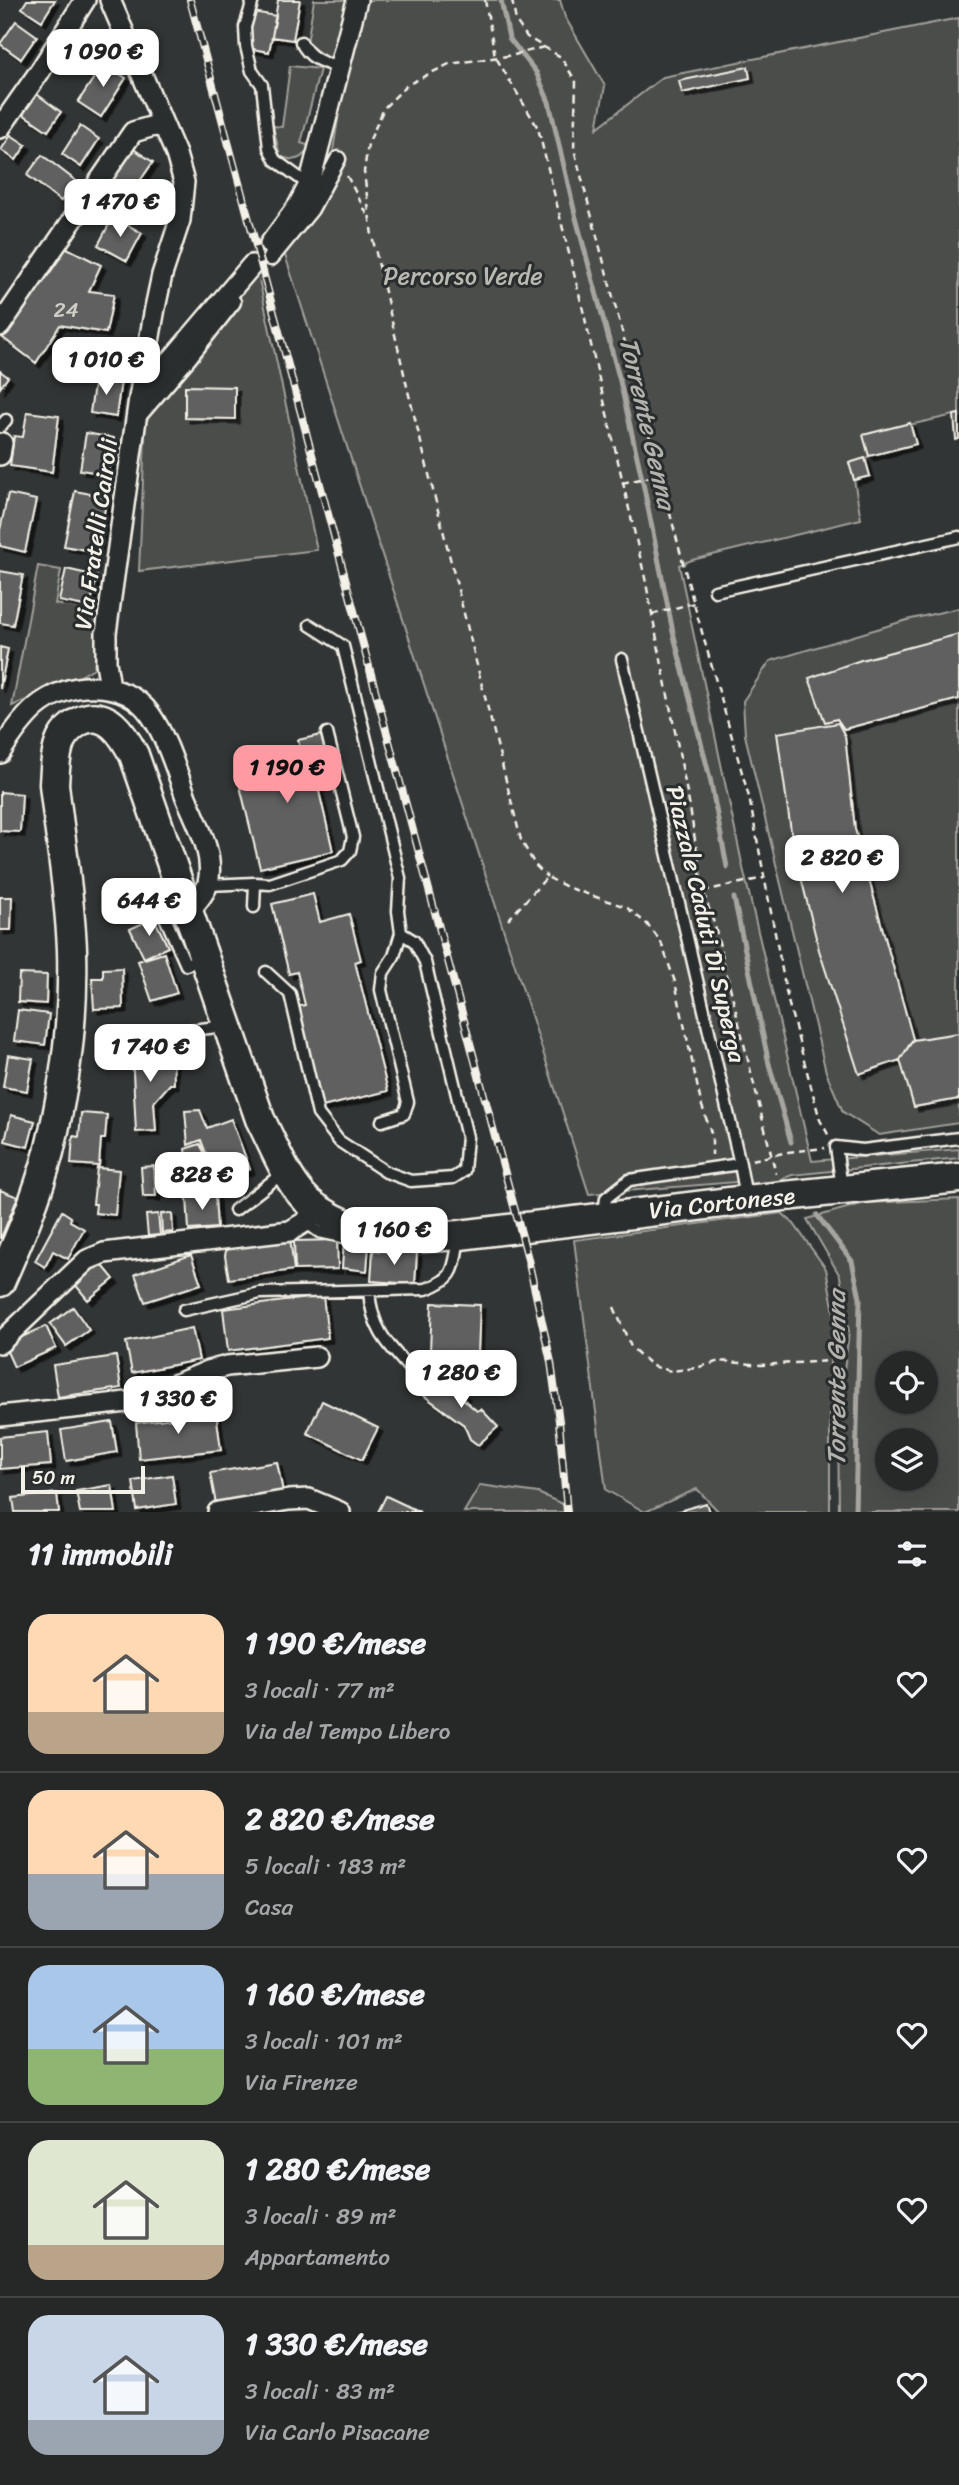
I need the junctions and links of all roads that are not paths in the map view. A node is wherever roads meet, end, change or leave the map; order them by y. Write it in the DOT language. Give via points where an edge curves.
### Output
graph roads {
  1 [pos="85,0"];
  2 [pos="110,0"];
  3 [pos="253,0"];
  4 [pos="356,0"];
  5 [pos="301,42"];
  6 [pos="340,69"];
  7 [pos="163,127"];
  8 [pos="0,128"];
  9 [pos="338,159"];
  10 [pos="309,185"];
  11 [pos="262,261"];
  12 [pos="0,327"];
  13 [pos="139,398"];
  14 [pos="137,418"];
  15 [pos="959,537"];
  16 [pos="715,591"];
  17 [pos="310,625"];
  18 [pos="622,659"];
  19 [pos="110,687"];
  20 [pos="327,733"];
  21 [pos="0,753"];
  22 [pos="255,883"];
  23 [pos="208,885"];
  24 [pos="254,907"];
  25 [pos="175,914"];
  26 [pos="401,933"];
  27 [pos="266,972"];
  28 [pos="227,1025"];
  29 [pos="152,1035"];
  30 [pos="382,1121"];
  31 [pos="959,1138"];
  32 [pos="740,1164"];
  33 [pos="286,1171"];
  34 [pos="959,1178"];
  35 [pos="842,1191"];
  36 [pos="746,1200"];
  37 [pos="236,1210"];
  38 [pos="312,1216"];
  39 [pos="603,1217"];
  40 [pos="473,1234"];
  41 [pos="0,1282"];
  42 [pos="369,1291"];
  43 [pos="184,1310"];
  44 [pos="0,1343"];
  45 [pos="317,1357"];
  46 [pos="417,1377"];
  47 [pos="0,1416"];
  48 [pos="218,1512"];
  49 [pos="340,1512"];
  1 -- 8 [label="street"];
  2 -- 7 [label="street"];
  3 -- 10 [label="lane" via="245,27 246,46 252,71 262,85 269,148 275,160"];
  4 -- 6 [label="street"];
  5 -- 6 [label="lane" via="319,61"];
  6 -- 10 [label="street"];
  7 -- 12 [label="street" via="133,132"];
  7 -- 13 [label="street, Via Fratelli Cairoli" via="184,182 180,220 162,275"];
  9 -- 11 [label="street" via="311,209"];
  10 -- 11 [label="street"];
  11 -- 13 [label="street"];
  11 -- 14 [label="street"];
  13 -- 14 [label="street, Via Fratelli Cairoli"];
  14 -- 19 [label="street, Via Fratelli Cairoli" via="106,633"];
  15 -- 16 [label="lane"];
  17 -- 26 [label="lane" via="343,646 400,878"];
  18 -- 32 [label="lane, Piazzale Caduti Di Superga"];
  19 -- 21 [label="street" via="74,688 54,695 13,732"];
  19 -- 23 [label="street" via="133,698 149,713 167,748 209,854"];
  20 -- 22 [label="lane" via="353,837 350,851 342,860 270,884"];
  22 -- 23 [label="lane"];
  22 -- 24 [label="lane"];
  23 -- 25 [label="street"];
  25 -- 28 [label="main road" via="203,956"];
  25 -- 41 [label="main road" via="134,755 108,720 89,716 73,724 61,741 55,762 72,949 63,1075 49,1151"];
  26 -- 27 [label="lane" via="414,941 425,962 467,1137 464,1171 453,1178 411,1181 386,1172 340,1141 318,1114 290,994"];
  26 -- 30 [label="lane" via="383,973 381,990 408,1101 404,1114"];
  28 -- 29 [label="lane"];
  28 -- 33 [label="main road" via="260,1119"];
  31 -- 35 [label="lane" via="863,1150 836,1147"];
  32 -- 36 [label="lane, Piazzale Caduti Di Superga"];
  32 -- 39 [label="lane" via="629,1180 606,1198"];
  33 -- 37 [label="lane"];
  33 -- 38 [label="main road"];
  34 -- 35 [label="main road, Via Cortonese"];
  35 -- 36 [label="main road, Via Cortonese"];
  36 -- 39 [label="main road, Via Cortonese"];
  38 -- 40 [label="main road, Via Cortonese" via="384,1237"];
  38 -- 44 [label="street" via="290,1231 104,1254 87,1260"];
  39 -- 40 [label="main road, Via Cortonese"];
  40 -- 42 [label="lane" via="444,1283 426,1289"];
  42 -- 43 [label="lane" via="260,1293"];
  42 -- 46 [label="lane" via="370,1312 379,1333"];
  45 -- 47 [label="street" via="227,1366 136,1402"];
  48 -- 49 [label="street" via="309,1499"];
}
